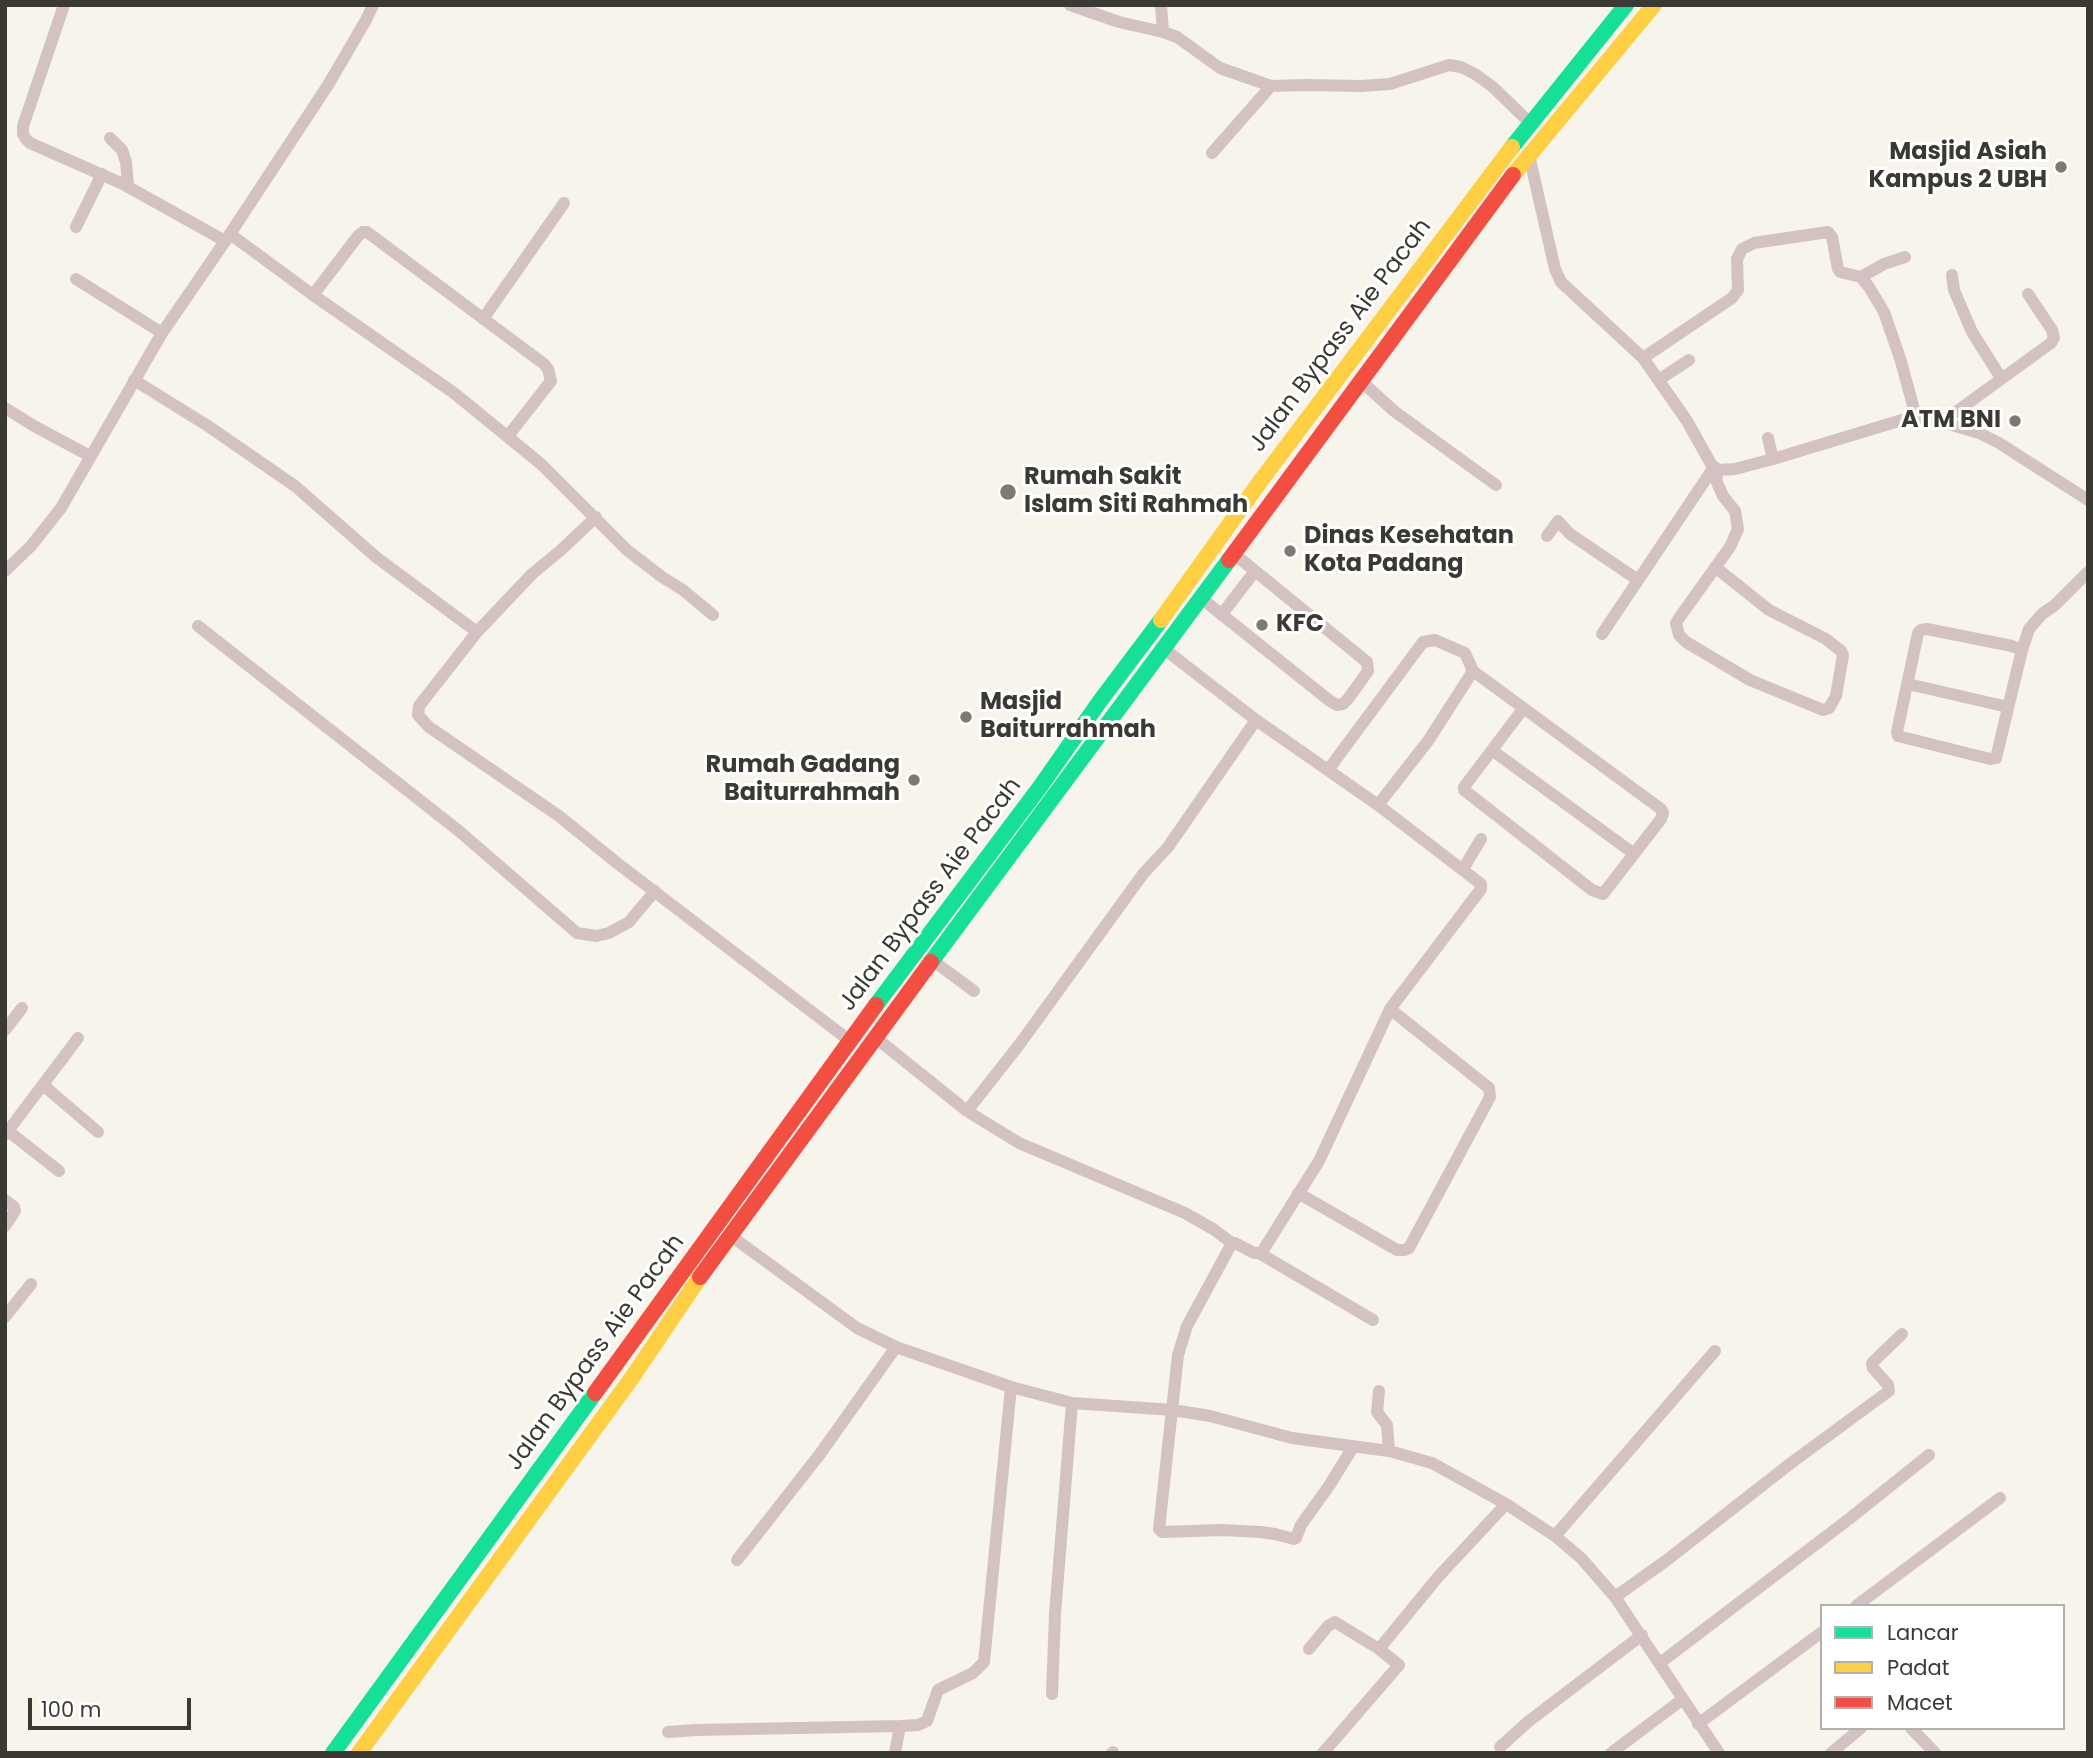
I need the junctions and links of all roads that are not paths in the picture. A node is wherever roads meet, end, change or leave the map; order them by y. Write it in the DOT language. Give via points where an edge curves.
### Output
graph roads {
  1 [pos="64,5"];
  2 [pos="373,5"];
  3 [pos="1070,5"];
  4 [pos="1161,5"];
  5 [pos="1626,5"];
  6 [pos="1654,5"];
  7 [pos="1163,32"];
  8 [pos="1597,41"];
  9 [pos="1613,54"];
  10 [pos="1271,86"];
  11 [pos="1530,123"];
  12 [pos="110,138"];
  13 [pos="1212,153"];
  14 [pos="1529,154"];
  15 [pos="102,174"];
  16 [pos="128,186"];
  17 [pos="564,203"];
  18 [pos="76,227"];
  19 [pos="1446,235"];
  20 [pos="227,237"];
  21 [pos="1461,245"];
  22 [pos="1905,257"];
  23 [pos="1952,275"];
  24 [pos="1861,277"];
  25 [pos="76,279"];
  26 [pos="2028,294"];
  27 [pos="313,295"];
  28 [pos="483,319"];
  29 [pos="162,333"];
  30 [pos="1643,358"];
  31 [pos="1689,360"];
  32 [pos="2001,378"];
  33 [pos="1660,379"];
  34 [pos="134,380"];
  35 [pos="1361,381"];
  36 [pos="5,408"];
  37 [pos="1917,420"];
  38 [pos="1942,422"];
  39 [pos="508,436"];
  40 [pos="1768,438"];
  41 [pos="90,456"];
  42 [pos="1773,459"];
  43 [pos="1716,468"];
  44 [pos="1496,485"];
  45 [pos="2088,500"];
  46 [pos="596,517"];
  47 [pos="1547,536"];
  48 [pos="1233,553"];
  49 [pos="1715,567"];
  50 [pos="5,571"];
  51 [pos="1255,571"];
  52 [pos="2088,572"];
  53 [pos="1638,580"];
  54 [pos="1201,598"];
  55 [pos="1222,614"];
  56 [pos="713,615"];
  57 [pos="198,626"];
  58 [pos="477,632"];
  59 [pos="1602,634"];
  60 [pos="1163,648"];
  61 [pos="2022,650"];
  62 [pos="1473,671"];
  63 [pos="1908,684"];
  64 [pos="2008,707"];
  65 [pos="1523,709"];
  66 [pos="1256,720"];
  67 [pos="1493,751"];
  68 [pos="1328,770"];
  69 [pos="1378,806"];
  70 [pos="1481,839"];
  71 [pos="1633,853"];
  72 [pos="1463,869"];
  73 [pos="655,891"];
  74 [pos="952,906"];
  75 [pos="967,916"];
  76 [pos="932,960"];
  77 [pos="974,991"];
  78 [pos="22,1008"];
  79 [pos="1390,1009"];
  80 [pos="5,1030"];
  81 [pos="78,1038"];
  82 [pos="876,1038"];
  83 [pos="850,1041"];
  84 [pos="43,1085"];
  85 [pos="967,1111"];
  86 [pos="98,1132"];
  87 [pos="7,1133"];
  88 [pos="59,1171"];
  89 [pos="1298,1194"];
  90 [pos="5,1200"];
  91 [pos="5,1226"];
  92 [pos="731,1236"];
  93 [pos="1232,1243"];
  94 [pos="1259,1253"];
  95 [pos="31,1284"];
  96 [pos="5,1317"];
  97 [pos="1373,1320"];
  98 [pos="1902,1334"];
  99 [pos="896,1347"];
  100 [pos="1715,1351"];
  101 [pos="1011,1387"];
  102 [pos="1379,1391"];
  103 [pos="1072,1403"];
  104 [pos="1173,1410"];
  105 [pos="1353,1447"];
  106 [pos="1389,1451"];
  107 [pos="1929,1455"];
  108 [pos="2000,1498"];
  109 [pos="1506,1504"];
  110 [pos="1555,1536"];
  111 [pos="737,1560"];
  112 [pos="1615,1597"];
  113 [pos="1859,1604"];
  114 [pos="1820,1633"];
  115 [pos="1642,1635"];
  116 [pos="1309,1649"];
  117 [pos="1379,1649"];
  118 [pos="1660,1663"];
  119 [pos="379,1690"];
  120 [pos="1052,1694"];
  121 [pos="1683,1699"];
  122 [pos="395,1704"];
  123 [pos="1698,1724"];
  124 [pos="900,1726"];
  125 [pos="1859,1730"];
  126 [pos="1912,1730"];
  127 [pos="668,1732"];
  128 [pos="1500,1747"];
  129 [pos="1833,1752"];
  130 [pos="333,1753"];
  131 [pos="359,1753"];
  132 [pos="895,1753"];
  133 [pos="1323,1753"];
  134 [pos="1612,1753"];
  135 [pos="1719,1753"];
  136 [pos="1935,1753"];
  1 -- 15 [label="street" via="23,134 30,143"];
  2 -- 20 [label="street" via="328,85"];
  3 -- 7 [label="street" via="1119,23"];
  4 -- 7 [label="street"];
  5 -- 8 [label="highway, Jalan Bypass Aie Pacah"];
  6 -- 9 [label="highway"];
  7 -- 10 [label="street" via="1220,68"];
  8 -- 9 [label="highway"];
  8 -- 11 [label="highway, Jalan Bypass Aie Pacah"];
  9 -- 14 [label="highway"];
  10 -- 11 [label="street" via="1390,84 1449,65 1475,74"];
  10 -- 13 [label="street"];
  11 -- 19 [label="highway, Jalan Bypass Aie Pacah"];
  12 -- 16 [label="street" via="122,150"];
  14 -- 21 [label="highway"];
  14 -- 30 [label="street" via="1561,282"];
  15 -- 16 [label="street"];
  15 -- 18 [label="street"];
  16 -- 20 [label="street"];
  17 -- 28 [label="street"];
  19 -- 21 [label="highway"];
  19 -- 74 [label="highway, Jalan Bypass Aie Pacah" via="1262,479"];
  20 -- 27 [label="street"];
  20 -- 29 [label="street"];
  21 -- 35 [label="highway"];
  22 -- 24 [label="street"];
  23 -- 32 [label="street" via="1972,332"];
  24 -- 30 [label="street" via="1840,272 1828,232 1747,246 1738,254 1738,290 1732,298"];
  24 -- 37 [label="street" via="1884,312"];
  25 -- 29 [label="street"];
  26 -- 32 [label="street" via="2054,338"];
  27 -- 28 [label="street" via="365,232"];
  27 -- 39 [label="street"];
  28 -- 39 [label="street" via="544,364 551,375"];
  29 -- 34 [label="street"];
  30 -- 33 [label="street"];
  31 -- 33 [label="street"];
  32 -- 38 [label="street"];
  33 -- 43 [label="street"];
  34 -- 41 [label="street"];
  34 -- 58 [label="street" via="285,480 376,557"];
  35 -- 44 [label="street" via="1394,411"];
  35 -- 48 [label="highway"];
  36 -- 41 [label="street"];
  37 -- 38 [label="street"];
  37 -- 42 [label="street" via="1872,428"];
  38 -- 45 [label="street" via="1999,443"];
  39 -- 46 [label="street"];
  40 -- 42 [label="street"];
  41 -- 50 [label="street" via="61,508"];
  42 -- 43 [label="street" via="1735,469"];
  43 -- 49 [label="street" via="1716,480 1735,511 1738,529"];
  43 -- 53 [label="street"];
  46 -- 56 [label="street" via="627,550"];
  46 -- 58 [label="street"];
  47 -- 53 [label="street" via="1558,521"];
  48 -- 51 [label="street"];
  48 -- 54 [label="highway"];
  49 -- 49 [label="street" via="1676,623 1679,635 1749,680 1823,710 1829,708 1836,696 1841,651 1769,610"];
  51 -- 55 [label="street"];
  51 -- 55 [label="street" via="1367,662 1368,671 1348,699 1338,705 1330,701"];
  52 -- 61 [label="street" via="2029,629"];
  53 -- 59 [label="street"];
  54 -- 55 [label="street"];
  54 -- 60 [label="highway"];
  57 -- 73 [label="street" via="459,831 577,933 609,933 629,922"];
  58 -- 73 [label="street" via="423,700 418,715"];
  60 -- 66 [label="street"];
  60 -- 75 [label="highway"];
  61 -- 63 [label="street" via="1921,630"];
  61 -- 64 [label="street"];
  62 -- 65 [label="street"];
  62 -- 68 [label="street" via="1465,653 1435,640 1423,642"];
  62 -- 69 [label="street"];
  63 -- 64 [label="street"];
  63 -- 64 [label="street" via="1899,737 1990,759 1998,756"];
  65 -- 67 [label="street"];
  65 -- 71 [label="street" via="1661,809 1661,819"];
  66 -- 68 [label="street"];
  66 -- 85 [label="street" via="1168,847 1143,874"];
  67 -- 71 [label="street"];
  67 -- 71 [label="street" via="1464,786 1466,793 1592,890 1605,893"];
  68 -- 69 [label="street"];
  69 -- 72 [label="street"];
  70 -- 72 [label="street"];
  72 -- 79 [label="street" via="1481,889"];
  73 -- 83 [label="street"];
  74 -- 75 [label="highway"];
  74 -- 83 [label="highway, Jalan Bypass Aie Pacah"];
  75 -- 76 [label="highway"];
  76 -- 77 [label="street"];
  76 -- 82 [label="highway"];
  78 -- 80 [label="street"];
  79 -- 89 [label="street" via="1319,1161"];
  79 -- 89 [label="street" via="1489,1088 1490,1097 1409,1248 1397,1250"];
  81 -- 84 [label="street"];
  82 -- 85 [label="street"];
  82 -- 92 [label="highway"];
  83 -- 119 [label="highway, Jalan Bypass Aie Pacah"];
  84 -- 86 [label="street"];
  84 -- 87 [label="street"];
  85 -- 93 [label="street" via="1019,1143 1185,1213"];
  87 -- 88 [label="street"];
  89 -- 94 [label="street"];
  90 -- 91 [label="street" via="15,1211"];
  92 -- 99 [label="street" via="857,1328"];
  92 -- 122 [label="highway"];
  93 -- 94 [label="street"];
  93 -- 104 [label="street" via="1187,1326 1178,1356"];
  94 -- 97 [label="street"];
  95 -- 96 [label="street"];
  98 -- 112 [label="street" via="1872,1363 1889,1391"];
  99 -- 101 [label="street"];
  99 -- 111 [label="street"];
  100 -- 110 [label="street"];
  101 -- 103 [label="street"];
  101 -- 124 [label="street" via="984,1662 973,1673 938,1690 928,1721"];
  102 -- 106 [label="street" via="1377,1412 1388,1431"];
  103 -- 104 [label="street"];
  103 -- 120 [label="street"];
  104 -- 105 [label="street"];
  104 -- 105 [label="street" via="1158,1524 1162,1532 1222,1530 1294,1539"];
  105 -- 106 [label="street"];
  106 -- 109 [label="street" via="1432,1462"];
  107 -- 118 [label="street"];
  108 -- 113 [label="street"];
  109 -- 110 [label="street"];
  109 -- 117 [label="street"];
  110 -- 112 [label="street"];
  112 -- 115 [label="street"];
  114 -- 123 [label="street"];
  115 -- 118 [label="street"];
  115 -- 128 [label="street"];
  116 -- 117 [label="street" via="1335,1622"];
  117 -- 133 [label="street" via="1399,1665"];
  118 -- 121 [label="street"];
  119 -- 122 [label="highway"];
  119 -- 130 [label="highway, Jalan Bypass Aie Pacah"];
  121 -- 123 [label="street"];
  121 -- 134 [label="street"];
  122 -- 131 [label="highway"];
  123 -- 135 [label="street"];
  124 -- 127 [label="street"];
  124 -- 132 [label="street"];
  125 -- 129 [label="street"];
  126 -- 136 [label="street"];
}
